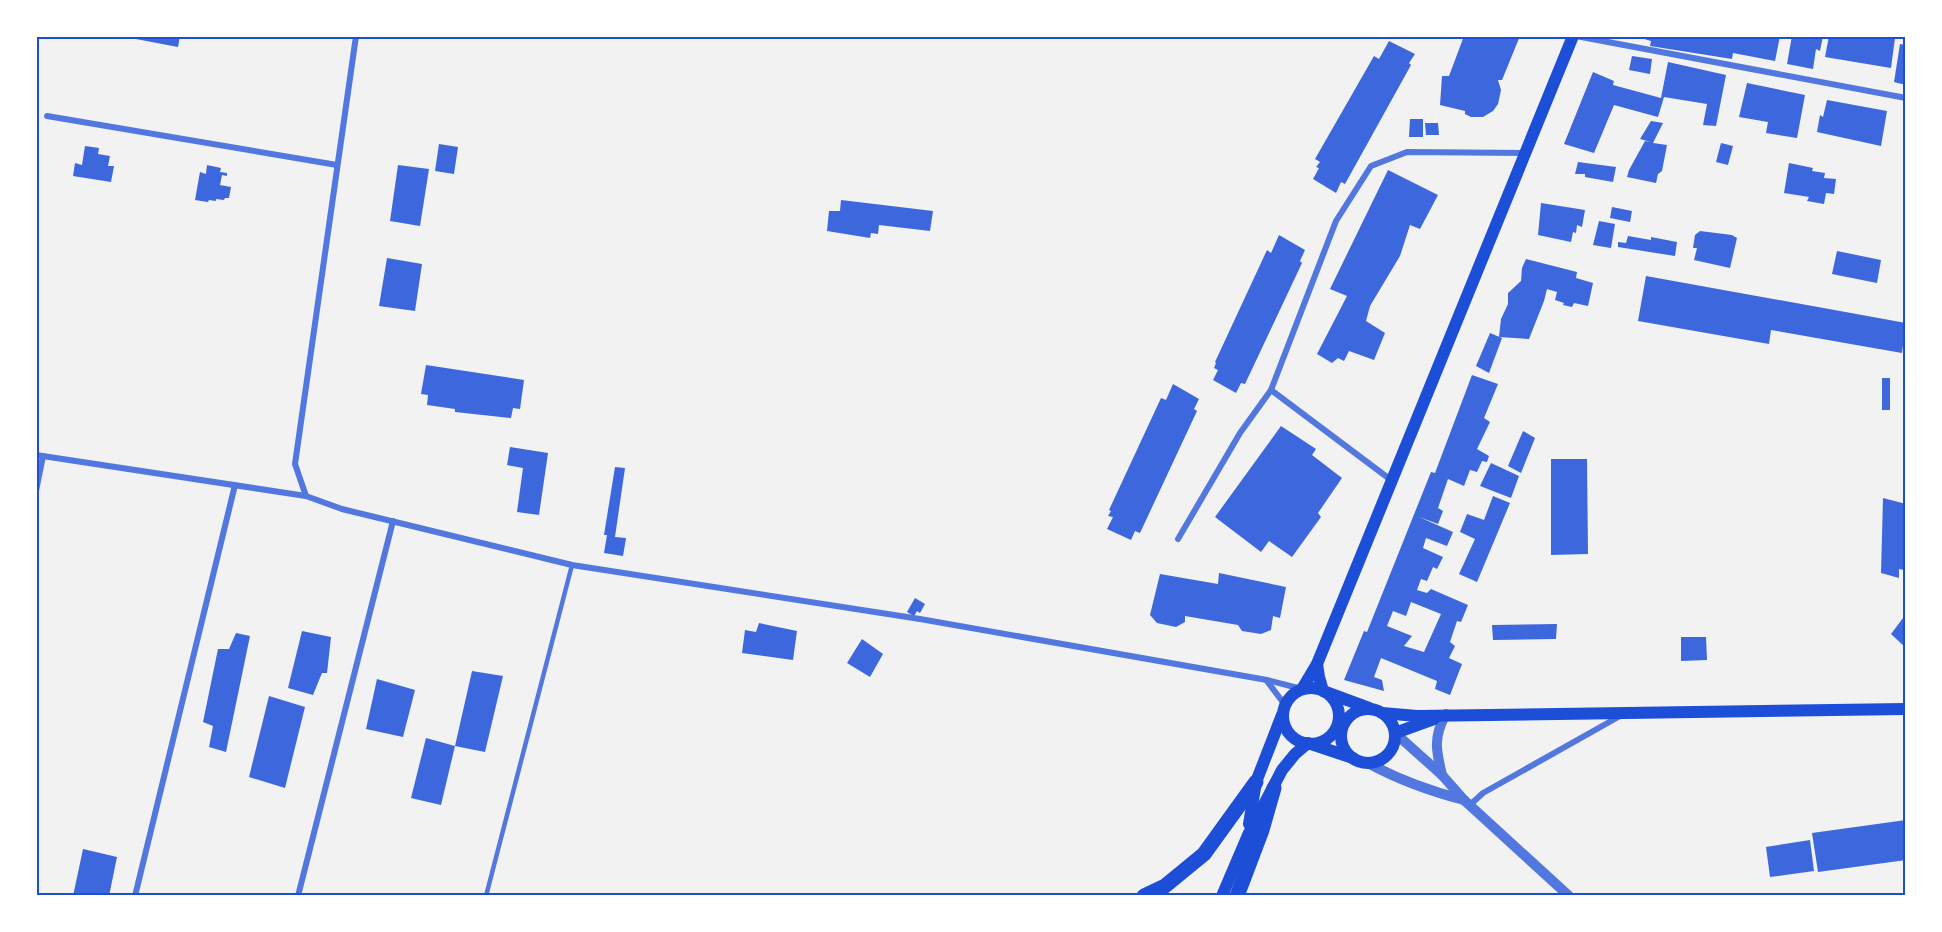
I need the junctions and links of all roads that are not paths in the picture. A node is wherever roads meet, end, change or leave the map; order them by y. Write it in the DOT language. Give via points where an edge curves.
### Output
graph roads {
  1 [pos="356,36"];
  2 [pos="1575,36"];
  3 [pos="1906,98"];
  4 [pos="46,116"];
  5 [pos="1525,153"];
  6 [pos="337,165"];
  7 [pos="1270,390"];
  8 [pos="39,455"];
  9 [pos="1391,480"];
  10 [pos="235,485"];
  11 [pos="36,491"];
  12 [pos="306,496"];
  13 [pos="393,521"];
  14 [pos="1178,539"];
  15 [pos="572,565"];
  16 [pos="1317,664"];
  17 [pos="1267,680"];
  18 [pos="1302,689"];
  19 [pos="1323,691"];
  20 [pos="1284,709"];
  21 [pos="1906,709"];
  22 [pos="1376,711"];
  23 [pos="1626,713"];
  24 [pos="1446,714"];
  25 [pos="1395,733"];
  26 [pos="1308,743"];
  27 [pos="1353,758"];
  28 [pos="1368,763"];
  29 [pos="1442,775"];
  30 [pos="1256,783"];
  31 [pos="1274,788"];
  32 [pos="1467,802"];
  33 [pos="1248,835"];
  34 [pos="135,896"];
  35 [pos="298,896"];
  36 [pos="486,896"];
  37 [pos="1144,896"];
  38 [pos="1222,896"];
  39 [pos="1237,896"];
  40 [pos="1569,896"];
  1 -- 6 [label="street"];
  2 -- 3 [label="street"];
  2 -- 5 [label="main road"];
  4 -- 6 [label="street"];
  5 -- 7 [label="street" via="1407,152 1371,166 1336,220"];
  5 -- 9 [label="main road"];
  6 -- 12 [label="street" via="295,464"];
  7 -- 9 [label="street"];
  7 -- 14 [label="street"];
  8 -- 10 [label="street"];
  8 -- 11 [label="street"];
  9 -- 16 [label="main road"];
  10 -- 12 [label="street"];
  10 -- 34 [label="street"];
  12 -- 13 [label="street"];
  13 -- 15 [label="street"];
  13 -- 35 [label="street"];
  15 -- 17 [label="street" via="920,619"];
  15 -- 36 [label="lane"];
  16 -- 18 [label="main road"];
  16 -- 19 [label="main road"];
  17 -- 18 [label="street"];
  17 -- 20 [label="street"];
  18 -- 19 [label="main road"];
  18 -- 20 [label="main road"];
  19 -- 22 [label="main road"];
  19 -- 26 [label="main road" via="1335,703 1338,719 1331,735"];
  20 -- 26 [label="main road" via="1288,731"];
  20 -- 30 [label="main road"];
  21 -- 23 [label="main road"];
  22 -- 24 [label="main road" via="1417,716"];
  22 -- 25 [label="main road" via="1389,718"];
  22 -- 27 [label="main road" via="1356,712 1344,723 1343,746"];
  23 -- 24 [label="main road"];
  23 -- 32 [label="street"];
  24 -- 25 [label="main road"];
  24 -- 29 [label="street" via="1437,729 1436,742"];
  25 -- 28 [label="main road" via="1385,757"];
  25 -- 29 [label="street"];
  26 -- 27 [label="main road"];
  26 -- 31 [label="main road" via="1282,770"];
  27 -- 28 [label="main road"];
  28 -- 32 [label="street"];
  29 -- 32 [label="street"];
  30 -- 33 [label="main road"];
  30 -- 37 [label="highway" via="1204,854 1165,886"];
  31 -- 33 [label="main road"];
  31 -- 39 [label="highway"];
  32 -- 40 [label="street"];
  33 -- 38 [label="main road"];
}
